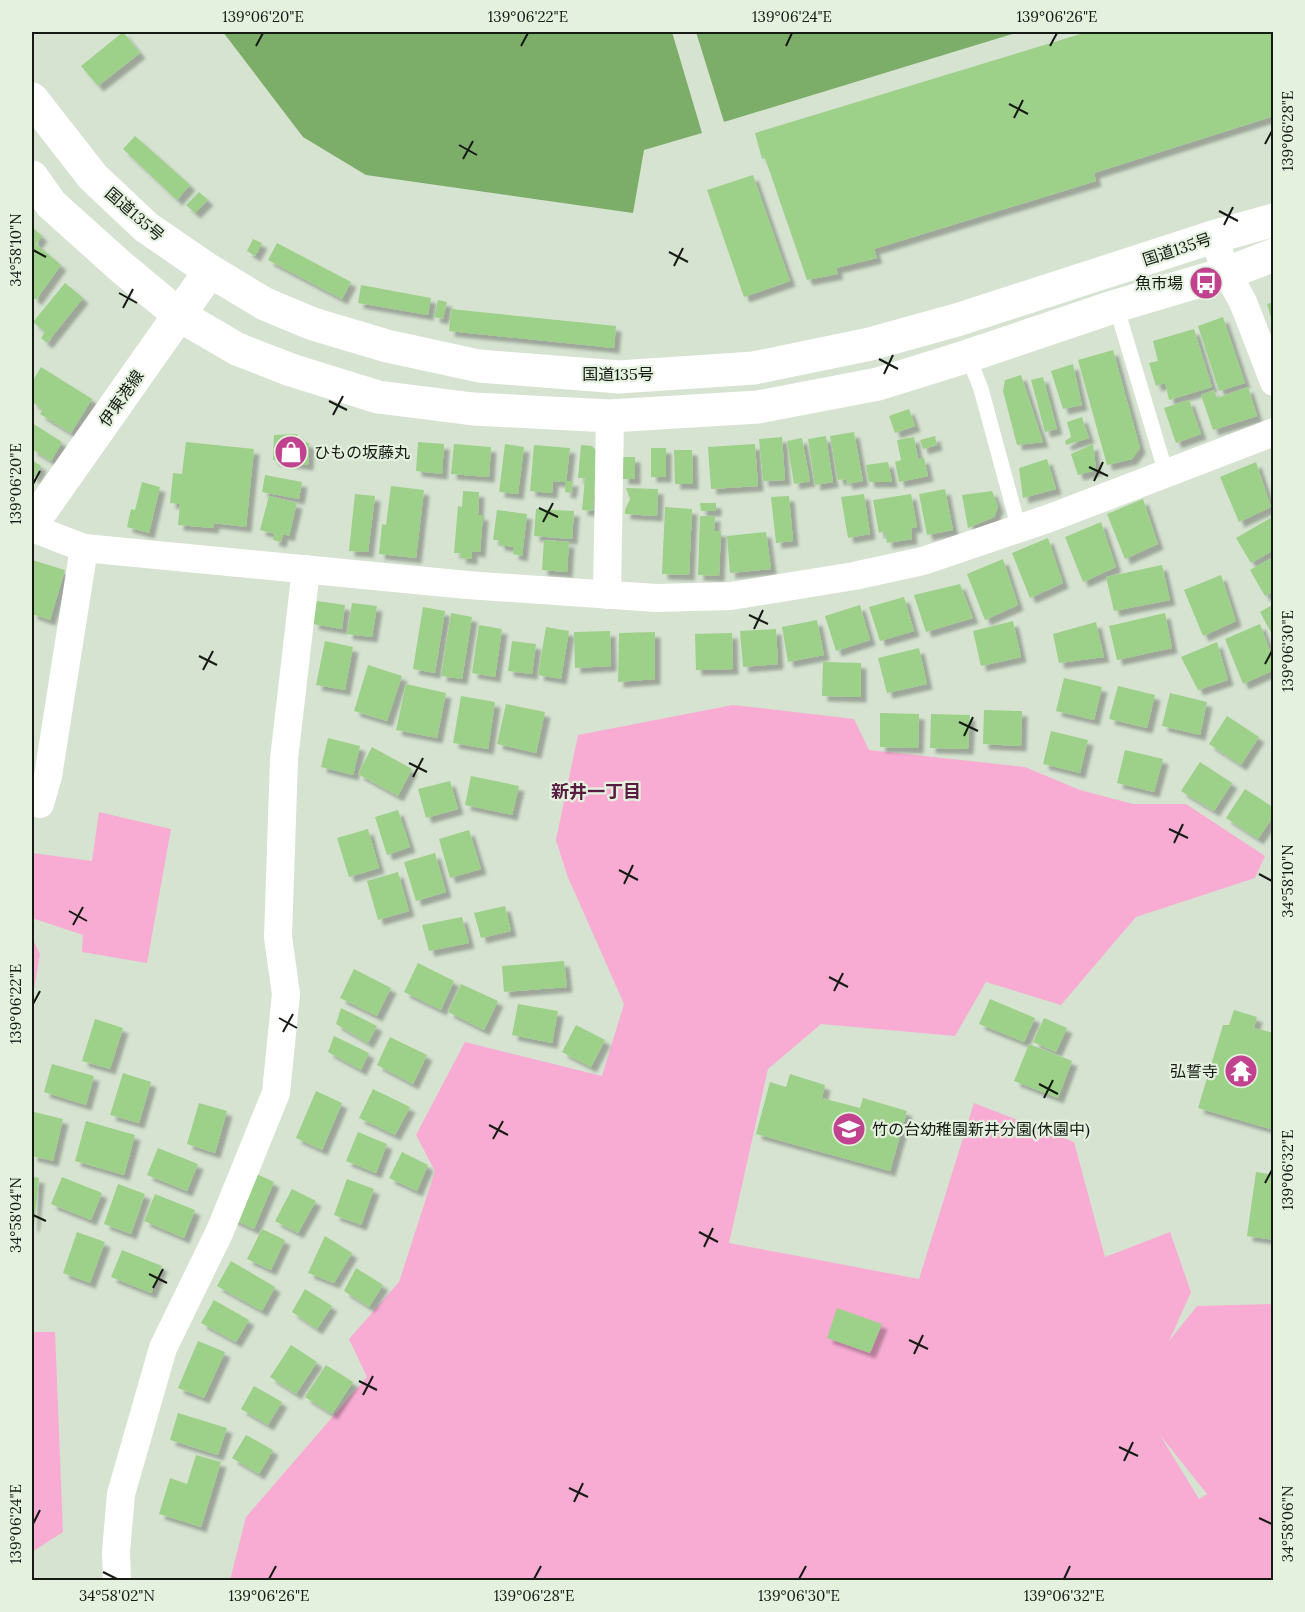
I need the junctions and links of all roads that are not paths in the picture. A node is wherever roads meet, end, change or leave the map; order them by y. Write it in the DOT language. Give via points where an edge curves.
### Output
graph roads {
  1 [pos="32,99"];
  2 [pos="32,177"];
  3 [pos="1274,220"];
  4 [pos="1213,237"];
  5 [pos="1274,255"];
  6 [pos="210,271"];
  7 [pos="1227,273"];
  8 [pos="1116,306"];
  9 [pos="179,315"];
  10 [pos="968,356"];
  11 [pos="1274,382"];
  12 [pos="610,416"];
  13 [pos="1274,432"];
  14 [pos="1166,473"];
  15 [pos="32,526"];
  16 [pos="1019,529"];
  17 [pos="84,548"];
  18 [pos="306,569"];
  19 [pos="607,595"];
  20 [pos="40,804"];
  21 [pos="117,1581"];
  1 -- 6 [label="main road, 国道135号" via="93,177 146,227"];
  2 -- 9 [label="main road" via="51,204"];
  3 -- 4 [label="main road, 国道135号"];
  4 -- 6 [label="main road, 国道135号" via="960,320 870,344 754,368 619,377 478,366 387,346 313,324 265,304"];
  4 -- 7 [label="street"];
  5 -- 7 [label="main road"];
  6 -- 9 [label="main road, 伊東港線"];
  7 -- 8 [label="main road"];
  7 -- 11 [label="street"];
  8 -- 10 [label="main road"];
  8 -- 14 [label="lane"];
  9 -- 12 [label="main road" via="258,358 378,397 472,409"];
  9 -- 15 [label="main road, 伊東港線"];
  10 -- 12 [label="main road" via="878,384 758,407"];
  10 -- 16 [label="lane" via="981,389"];
  12 -- 19 [label="street"];
  13 -- 14 [label="street"];
  14 -- 16 [label="street"];
  15 -- 17 [label="street"];
  16 -- 19 [label="street" via="923,561 754,593 656,598"];
  17 -- 18 [label="street"];
  17 -- 20 [label="street" via="48,776"];
  18 -- 19 [label="street"];
  18 -- 21 [label="street" via="284,759 278,937 286,994 276,1093 220,1231 163,1348 121,1494"];
}
